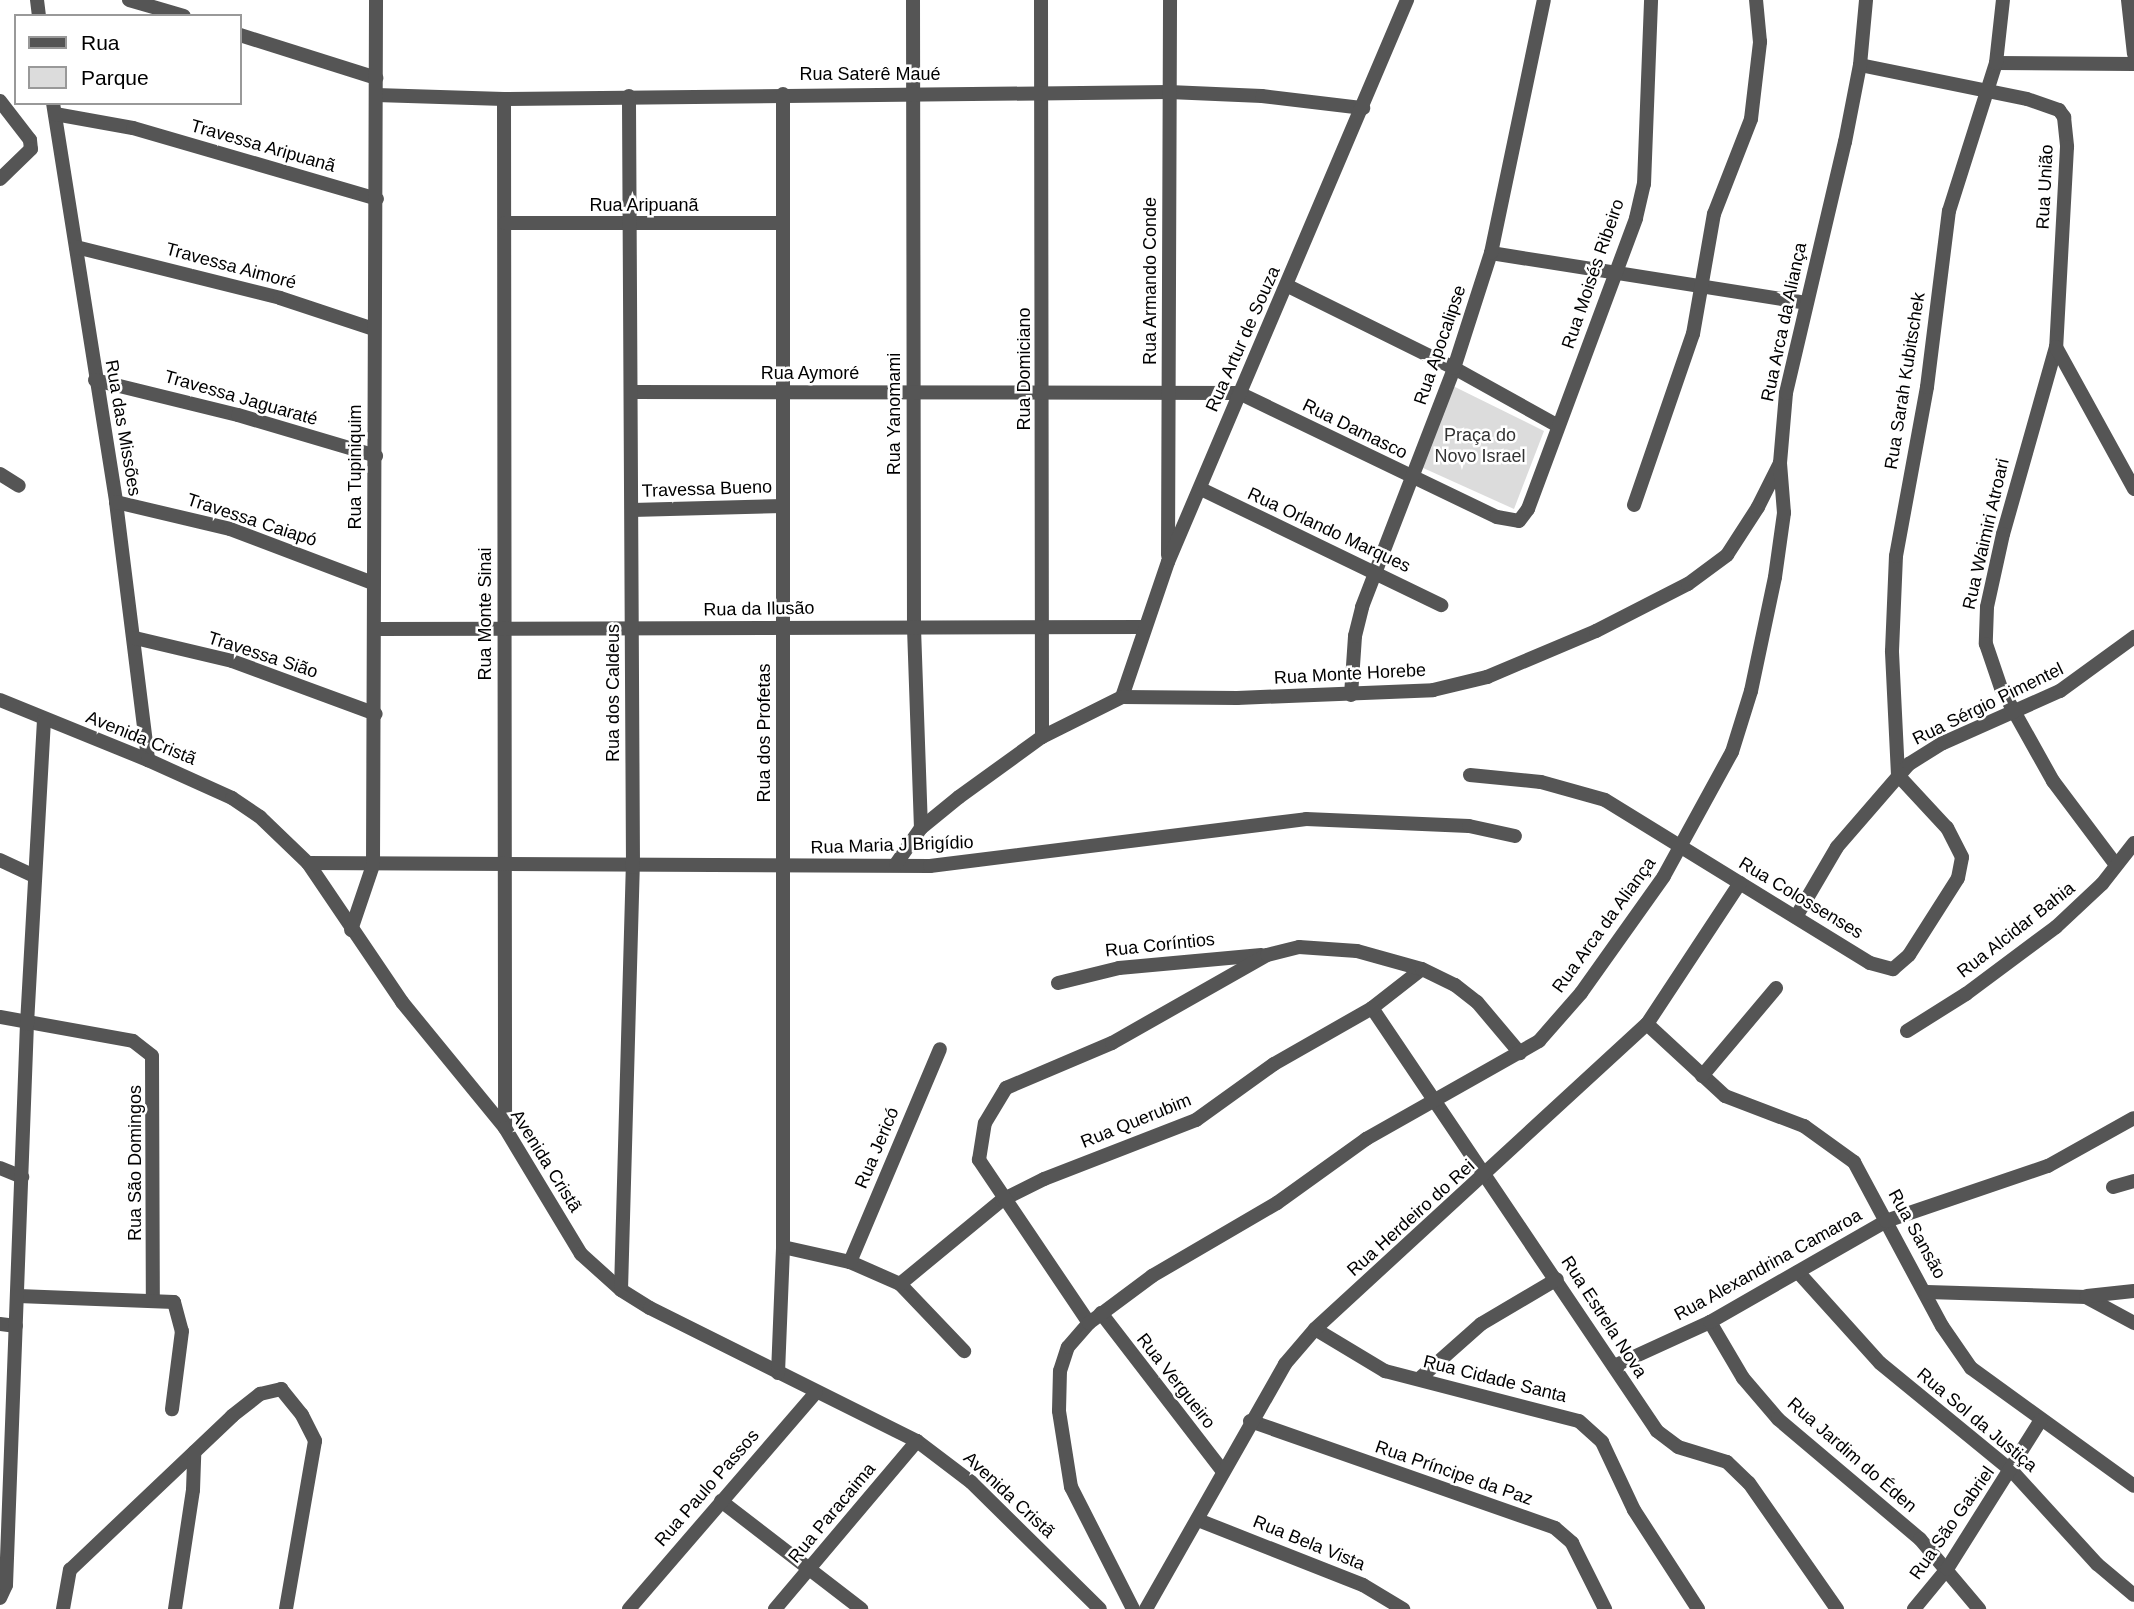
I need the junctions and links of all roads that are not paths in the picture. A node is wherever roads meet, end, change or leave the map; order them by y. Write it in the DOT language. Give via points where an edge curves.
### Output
graph roads {
  1 [pos="129,0"];
  2 [pos="376,0"];
  3 [pos="913,0"];
  4 [pos="1041,0"];
  5 [pos="1171,0"];
  6 [pos="1407,0"];
  7 [pos="1544,0"];
  8 [pos="1651,0"];
  9 [pos="1756,0"];
  10 [pos="2003,0"];
  11 [pos="2128,0"];
  12 [pos="1866,4"];
  13 [pos="177,14"];
  14 [pos="242,36"];
  15 [pos="2134,54"];
  16 [pos="1996,63"];
  17 [pos="2134,64"];
  18 [pos="1860,65"];
  19 [pos="376,78"];
  20 [pos="1039,91"];
  21 [pos="1987,91"];
  22 [pos="1169,92"];
  23 [pos="913,93"];
  24 [pos="783,94"];
  25 [pos="376,95"];
  26 [pos="629,96"];
  27 [pos="504,99"];
  28 [pos="0,101"];
  29 [pos="1363,108"];
  30 [pos="54,109"];
  31 [pos="0,179"];
  32 [pos="377,199"];
  33 [pos="505,223"];
  34 [pos="783,223"];
  35 [pos="633,225"];
  36 [pos="76,247"];
  37 [pos="1491,253"];
  38 [pos="1616,276"];
  39 [pos="1700,285"];
  40 [pos="1288,286"];
  41 [pos="1806,303"];
  42 [pos="374,329"];
  43 [pos="2056,346"];
  44 [pos="1454,368"];
  45 [pos="95,380"];
  46 [pos="633,392"];
  47 [pos="783,392"];
  48 [pos="913,392"];
  49 [pos="1045,393"];
  50 [pos="1169,393"];
  51 [pos="1239,393"];
  52 [pos="1558,426"];
  53 [pos="376,456"];
  54 [pos="1780,463"];
  55 [pos="0,474"];
  56 [pos="1412,477"];
  57 [pos="19,486"];
  58 [pos="1201,489"];
  59 [pos="2134,489"];
  60 [pos="116,502"];
  61 [pos="1634,505"];
  62 [pos="783,506"];
  63 [pos="1528,509"];
  64 [pos="632,510"];
  65 [pos="1168,562"];
  66 [pos="1374,572"];
  67 [pos="373,583"];
  68 [pos="1441,605"];
  69 [pos="783,627"];
  70 [pos="1144,627"];
  71 [pos="914,628"];
  72 [pos="1041,628"];
  73 [pos="376,629"];
  74 [pos="504,629"];
  75 [pos="632,630"];
  76 [pos="2134,637"];
  77 [pos="135,638"];
  78 [pos="1351,695"];
  79 [pos="1122,697"];
  80 [pos="0,700"];
  81 [pos="2015,713"];
  82 [pos="376,714"];
  83 [pos="44,720"];
  84 [pos="1042,737"];
  85 [pos="148,760"];
  86 [pos="1470,775"];
  87 [pos="1898,775"];
  88 [pos="920,828"];
  89 [pos="1516,835"];
  90 [pos="2134,844"];
  91 [pos="1682,848"];
  92 [pos="0,860"];
  93 [pos="307,863"];
  94 [pos="504,863"];
  95 [pos="896,864"];
  96 [pos="373,865"];
  97 [pos="2116,865"];
  98 [pos="633,867"];
  99 [pos="783,868"];
  100 [pos="34,876"];
  101 [pos="1740,883"];
  102 [pos="1796,917"];
  103 [pos="351,930"];
  104 [pos="1267,955"];
  105 [pos="1422,970"];
  106 [pos="1058,983"];
  107 [pos="1776,988"];
  108 [pos="1373,1008"];
  109 [pos="0,1017"];
  110 [pos="27,1024"];
  111 [pos="1647,1024"];
  112 [pos="1907,1031"];
  113 [pos="940,1049"];
  114 [pos="1520,1053"];
  115 [pos="1702,1076"];
  116 [pos="1436,1101"];
  117 [pos="2134,1118"];
  118 [pos="505,1128"];
  119 [pos="0,1168"];
  120 [pos="22,1177"];
  121 [pos="1486,1177"];
  122 [pos="2134,1181"];
  123 [pos="2113,1187"];
  124 [pos="1002,1200"];
  125 [pos="1886,1222"];
  126 [pos="783,1247"];
  127 [pos="850,1262"];
  128 [pos="1798,1272"];
  129 [pos="1557,1279"];
  130 [pos="900,1284"];
  131 [pos="621,1290"];
  132 [pos="2134,1291"];
  133 [pos="1927,1292"];
  134 [pos="18,1296"];
  135 [pos="2086,1297"];
  136 [pos="153,1299"];
  137 [pos="1101,1313"];
  138 [pos="1710,1322"];
  139 [pos="1089,1323"];
  140 [pos="2134,1323"];
  141 [pos="0,1324"];
  142 [pos="16,1326"];
  143 [pos="1315,1329"];
  144 [pos="964,1351"];
  145 [pos="1614,1367"];
  146 [pos="778,1373"];
  147 [pos="1419,1379"];
  148 [pos="816,1392"];
  149 [pos="172,1409"];
  150 [pos="2041,1420"];
  151 [pos="1250,1421"];
  152 [pos="5,1425"];
  153 [pos="917,1441"];
  154 [pos="194,1452"];
  155 [pos="1222,1470"];
  156 [pos="2012,1471"];
  157 [pos="2134,1486"];
  158 [pos="722,1500"];
  159 [pos="1198,1520"];
  160 [pos="811,1569"];
  161 [pos="1947,1569"];
  162 [pos="2134,1595"];
  163 [pos="0,1598"];
  164 [pos="63,1609"];
  165 [pos="175,1609"];
  166 [pos="286,1609"];
  167 [pos="629,1609"];
  168 [pos="775,1609"];
  169 [pos="861,1609"];
  170 [pos="1100,1609"];
  171 [pos="1133,1609"];
  172 [pos="1146,1609"];
  173 [pos="1403,1609"];
  174 [pos="1605,1609"];
  175 [pos="1698,1609"];
  176 [pos="1837,1609"];
  177 [pos="1914,1609"];
  178 [pos="1979,1609"];
  1 -- 13 [label="street"];
  2 -- 19 [label="street, Rua Tupiniquim"];
  3 -- 23 [label="street, Rua Yanomami"];
  4 -- 20 [label="street, Rua Domiciano"];
  5 -- 22 [label="street, Rua Armando Conde"];
  6 -- 29 [label="street, Rua Artur de Souza"];
  7 -- 37 [label="street, Rua Apocalipse"];
  8 -- 38 [label="street, Rua Moisés Ribeiro" via="1644,184"];
  9 -- 39 [label="street" via="1760,41 1756,94 1707,237"];
  10 -- 16 [label="street, Rua Sarah Kubitschek"];
  11 -- 15 [label="street"];
  12 -- 18 [label="street, Rua Arca da Aliança"];
  14 -- 19 [label="street"];
  16 -- 17 [label="street"];
  16 -- 21 [label="street, Rua Sarah Kubitschek"];
  18 -- 21 [label="street, Rua União"];
  18 -- 41 [label="street, Rua Arca da Aliança"];
  19 -- 25 [label="street, Rua Tupiniquim"];
  20 -- 22 [label="street, Rua Saterê Maué"];
  20 -- 23 [label="street, Rua Saterê Maué"];
  20 -- 49 [label="street, Rua Domiciano"];
  21 -- 43 [label="street, Rua União" via="2047,104 2064,117 2067,147"];
  21 -- 87 [label="street, Rua Sarah Kubitschek" via="1949,211 1927,387 1896,556 1892,662"];
  22 -- 29 [label="street, Rua Saterê Maué" via="1262,96"];
  22 -- 50 [label="street, Rua Armando Conde"];
  23 -- 24 [label="street, Rua Saterê Maué"];
  23 -- 48 [label="street, Rua Yanomami"];
  24 -- 26 [label="street, Rua Saterê Maué"];
  24 -- 34 [label="street, Rua dos Profetas"];
  25 -- 27 [label="street, Rua Saterê Maué"];
  25 -- 32 [label="street, Rua Tupiniquim"];
  26 -- 27 [label="street, Rua Saterê Maué"];
  26 -- 35 [label="street, Rua dos Caldeus"];
  27 -- 33 [label="street, Rua Monte Sinai"];
  28 -- 31 [label="street" via="30,139 31,149"];
  29 -- 40 [label="street, Rua Artur de Souza"];
  30 -- 32 [label="street, Travessa Aripuanã"];
  30 -- 36 [label="street, Rua das Missões"];
  32 -- 42 [label="street, Rua Tupiniquim"];
  33 -- 35 [label="street, Rua Aripuanã"];
  33 -- 74 [label="street, Rua Monte Sinai"];
  34 -- 35 [label="street, Rua Aripuanã"];
  34 -- 47 [label="street, Rua dos Profetas"];
  35 -- 46 [label="street, Rua dos Caldeus"];
  36 -- 42 [label="street, Travessa Aimoré" via="280,298"];
  36 -- 45 [label="street, Rua das Missões"];
  37 -- 38 [label="street"];
  37 -- 44 [label="street, Rua Apocalipse"];
  38 -- 39 [label="street"];
  38 -- 52 [label="street, Rua Moisés Ribeiro"];
  39 -- 41 [label="street"];
  39 -- 61 [label="street" via="1687,357"];
  40 -- 44 [label="street"];
  40 -- 51 [label="street, Rua Artur de Souza"];
  41 -- 54 [label="street, Rua Arca da Aliança" via="1786,394"];
  42 -- 53 [label="street, Rua Tupiniquim"];
  43 -- 59 [label="street"];
  43 -- 81 [label="street, Rua Waimiri Atroari" via="1987,607 1990,663"];
  44 -- 52 [label="street"];
  44 -- 56 [label="street, Rua Apocalipse"];
  45 -- 53 [label="street, Travessa Jaguaraté" via="238,415"];
  45 -- 60 [label="street, Rua das Missões"];
  46 -- 47 [label="street, Rua Aymoré"];
  46 -- 64 [label="street, Rua dos Caldeus"];
  47 -- 48 [label="street, Rua Aymoré"];
  47 -- 62 [label="street, Rua dos Profetas"];
  48 -- 49 [label="street, Rua Aymoré"];
  48 -- 71 [label="street, Rua Yanomami"];
  49 -- 50 [label="street, Rua Aymoré"];
  49 -- 72 [label="street, Rua Domiciano"];
  50 -- 51 [label="street, Rua Aymoré"];
  50 -- 65 [label="street, Rua Armando Conde"];
  51 -- 56 [label="street, Rua Damasco"];
  51 -- 58 [label="street, Rua Artur de Souza"];
  52 -- 63 [label="street, Rua Moisés Ribeiro"];
  53 -- 67 [label="street, Rua Tupiniquim"];
  54 -- 78 [label="street, Rua Monte Horebe" via="1727,555 1668,595 1487,677 1433,690"];
  54 -- 91 [label="street, Rua Arca da Aliança" via="1782,540 1751,691 1732,752"];
  55 -- 57 [label="street"];
  56 -- 63 [label="street, Rua Damasco" via="1511,522 1524,517"];
  56 -- 66 [label="street, Rua Apocalipse"];
  58 -- 65 [label="street, Rua Artur de Souza"];
  58 -- 66 [label="street, Rua Orlando Marques"];
  60 -- 67 [label="street, Travessa Caiapó" via="230,529"];
  60 -- 77 [label="street, Rua das Missões"];
  62 -- 64 [label="street, Travessa Bueno"];
  62 -- 69 [label="street, Rua dos Profetas"];
  64 -- 75 [label="street, Rua dos Caldeus"];
  65 -- 70 [label="street, Rua Artur de Souza"];
  66 -- 68 [label="street, Rua Orlando Marques"];
  66 -- 78 [label="street, Rua Apocalipse" via="1354,636"];
  67 -- 73 [label="street, Rua Tupiniquim"];
  69 -- 71 [label="street, Rua da Ilusão"];
  69 -- 75 [label="street, Rua da Ilusão"];
  69 -- 99 [label="street, Rua dos Profetas"];
  70 -- 72 [label="street, Rua da Ilusão"];
  70 -- 79 [label="street, Rua Artur de Souza"];
  71 -- 72 [label="street, Rua da Ilusão"];
  71 -- 88 [label="street, Rua Yanomami"];
  72 -- 84 [label="street, Rua Domiciano"];
  73 -- 74 [label="street, Rua da Ilusão"];
  73 -- 82 [label="street, Rua Tupiniquim"];
  74 -- 75 [label="street, Rua da Ilusão"];
  74 -- 94 [label="street, Rua Monte Sinai"];
  75 -- 98 [label="street, Rua dos Caldeus"];
  76 -- 81 [label="street, Rua Sérgio Pimentel" via="2090,674"];
  77 -- 82 [label="street, Travessa Sião" via="232,661"];
  77 -- 85 [label="street, Rua das Missões"];
  78 -- 79 [label="street, Rua Monte Horebe"];
  79 -- 84 [label="street, Rua Monte Horebe"];
  80 -- 83 [label="street, Avenida Cristã"];
  81 -- 87 [label="street, Rua Sérgio Pimentel" via="1942,743"];
  81 -- 97 [label="street, Rua Waimiri Atroari" via="2053,781"];
  82 -- 96 [label="street, Rua Tupiniquim"];
  83 -- 85 [label="street, Avenida Cristã"];
  83 -- 100 [label="street"];
  84 -- 88 [label="street, Rua Monte Horebe"];
  85 -- 93 [label="street, Avenida Cristã" via="232,798 279,833"];
  86 -- 91 [label="street, Rua Colossenses" via="1578,789 1605,800"];
  87 -- 102 [label="street, Rua Sérgio Pimentel" via="1837,847"];
  87 -- 102 [label="street, Rua Colossenses" via="1947,828 1962,857 1958,878 1909,955 1893,969 1882,969"];
  88 -- 95 [label="street, Rua Monte Horebe"];
  89 -- 95 [label="street, Rua Maria J Brigídio" via="1469,826 1306,818 1166,839 1054,847 984,861"];
  90 -- 97 [label="street, Rua Alcidar Bahia"];
  91 -- 101 [label="street, Rua Colossenses"];
  91 -- 114 [label="street, Rua Arca da Aliança" via="1581,993 1539,1041"];
  92 -- 100 [label="street"];
  93 -- 96 [label="street, Rua Maria J Brigídio"];
  93 -- 103 [label="street, Avenida Cristã"];
  94 -- 96 [label="street, Rua Maria J Brigídio"];
  94 -- 98 [label="street, Rua Maria J Brigídio"];
  94 -- 118 [label="street, Rua Monte Sinai"];
  95 -- 99 [label="street, Rua Maria J Brigídio"];
  96 -- 103 [label="street, Rua Tupiniquim"];
  97 -- 112 [label="street, Rua Alcidar Bahia" via="2078,909 2034,945"];
  98 -- 99 [label="street, Rua Maria J Brigídio"];
  98 -- 131 [label="street, Rua dos Caldeus"];
  99 -- 126 [label="street, Rua dos Profetas"];
  100 -- 110 [label="street"];
  101 -- 102 [label="street, Rua Colossenses"];
  101 -- 111 [label="street, Rua Herdeiro do Rei"];
  103 -- 118 [label="street, Avenida Cristã" via="402,1002"];
  104 -- 105 [label="street" via="1299,947 1332,947"];
  104 -- 106 [label="street, Rua Coríntios" via="1130,966"];
  104 -- 124 [label="street" via="1112,1044 1006,1088 985,1123 977,1151"];
  105 -- 108 [label="street, Rua Querubim"];
  105 -- 114 [label="street" via="1477,1002"];
  107 -- 115 [label="street"];
  108 -- 116 [label="street, Rua Estrela Nova"];
  108 -- 124 [label="street, Rua Querubim" via="1274,1064 1196,1120"];
  109 -- 110 [label="street, Rua São Domingos"];
  110 -- 120 [label="street"];
  110 -- 136 [label="street, Rua São Domingos" via="134,1041 152,1056"];
  111 -- 115 [label="street, Rua Sansão"];
  111 -- 121 [label="street, Rua Herdeiro do Rei"];
  113 -- 127 [label="street, Rua Jericó"];
  114 -- 116 [label="street, Rua Arca da Aliança"];
  115 -- 125 [label="street, Rua Sansão" via="1725,1096 1804,1126 1836,1147 1854,1162"];
  116 -- 121 [label="street, Rua Estrela Nova"];
  116 -- 137 [label="street, Rua Arca da Aliança" via="1366,1139 1277,1203 1162,1269"];
  117 -- 125 [label="street, Rua Alexandrina Camaroa" via="2048,1166"];
  118 -- 131 [label="street, Avenida Cristã" via="581,1254"];
  119 -- 120 [label="street"];
  120 -- 134 [label="street"];
  121 -- 129 [label="street, Rua Estrela Nova"];
  121 -- 143 [label="street, Rua Herdeiro do Rei"];
  122 -- 123 [label="street"];
  124 -- 130 [label="street, Rua Querubim"];
  124 -- 139 [label="street"];
  125 -- 128 [label="street, Rua Alexandrina Camaroa"];
  125 -- 133 [label="street, Rua Sansão"];
  126 -- 127 [label="street"];
  126 -- 146 [label="street, Rua dos Profetas"];
  127 -- 130 [label="street"];
  128 -- 138 [label="street, Rua Alexandrina Camaroa"];
  128 -- 156 [label="street, Rua Sol da Justiça" via="1880,1363"];
  129 -- 145 [label="street, Rua Estrela Nova"];
  129 -- 147 [label="street" via="1481,1324"];
  130 -- 144 [label="street"];
  131 -- 146 [label="street, Avenida Cristã"];
  132 -- 135 [label="street"];
  133 -- 135 [label="street"];
  133 -- 150 [label="street, Rua Sansão" via="1942,1325 1971,1368"];
  134 -- 136 [label="street"];
  134 -- 142 [label="street"];
  135 -- 140 [label="street"];
  136 -- 149 [label="street" via="174,1302 182,1316"];
  137 -- 139 [label="street, Rua Arca da Aliança"];
  137 -- 155 [label="street, Rua Vergueiro"];
  138 -- 145 [label="street, Rua Alexandrina Camaroa"];
  138 -- 161 [label="street, Rua Jardim do Éden" via="1743,1378 1778,1419 1920,1539"];
  139 -- 171 [label="street, Rua Arca da Aliança" via="1068,1347 1060,1371 1061,1442 1076,1498"];
  141 -- 142 [label="street"];
  142 -- 152 [label="street"];
  143 -- 147 [label="street, Rua Cidade Santa" via="1359,1359"];
  143 -- 151 [label="street, Rua Herdeiro do Rei" via="1285,1364"];
  145 -- 176 [label="street, Rua Estrela Nova" via="1657,1432 1678,1447 1727,1462 1749,1483"];
  146 -- 148 [label="street, Avenida Cristã"];
  147 -- 175 [label="street, Rua Cidade Santa" via="1579,1421 1602,1442 1634,1510"];
  148 -- 153 [label="street, Avenida Cristã"];
  148 -- 158 [label="street, Rua Paulo Passos"];
  150 -- 156 [label="street, Rua São Gabriel"];
  150 -- 157 [label="street, Rua Sansão"];
  151 -- 155 [label="street, Rua Herdeiro do Rei"];
  151 -- 174 [label="street, Rua Príncipe da Paz" via="1555,1528 1572,1543"];
  152 -- 163 [label="street" via="6,1585"];
  153 -- 160 [label="street, Rua Paracaima"];
  153 -- 170 [label="street, Avenida Cristã" via="971,1482"];
  154 -- 164 [label="street" via="70,1570"];
  154 -- 165 [label="street" via="193,1490"];
  154 -- 166 [label="street" via="260,1394 281,1389 302,1415 315,1441"];
  155 -- 159 [label="street, Rua Herdeiro do Rei"];
  156 -- 161 [label="street, Rua São Gabriel"];
  156 -- 162 [label="street, Rua Sol da Justiça" via="2097,1564"];
  158 -- 160 [label="street"];
  158 -- 167 [label="street, Rua Paulo Passos"];
  159 -- 172 [label="street, Rua Herdeiro do Rei"];
  159 -- 173 [label="street, Rua Bela Vista" via="1363,1585"];
  160 -- 168 [label="street, Rua Paracaima"];
  160 -- 169 [label="street"];
  161 -- 177 [label="street, Rua São Gabriel"];
  161 -- 178 [label="street, Rua Jardim do Éden"];
}
